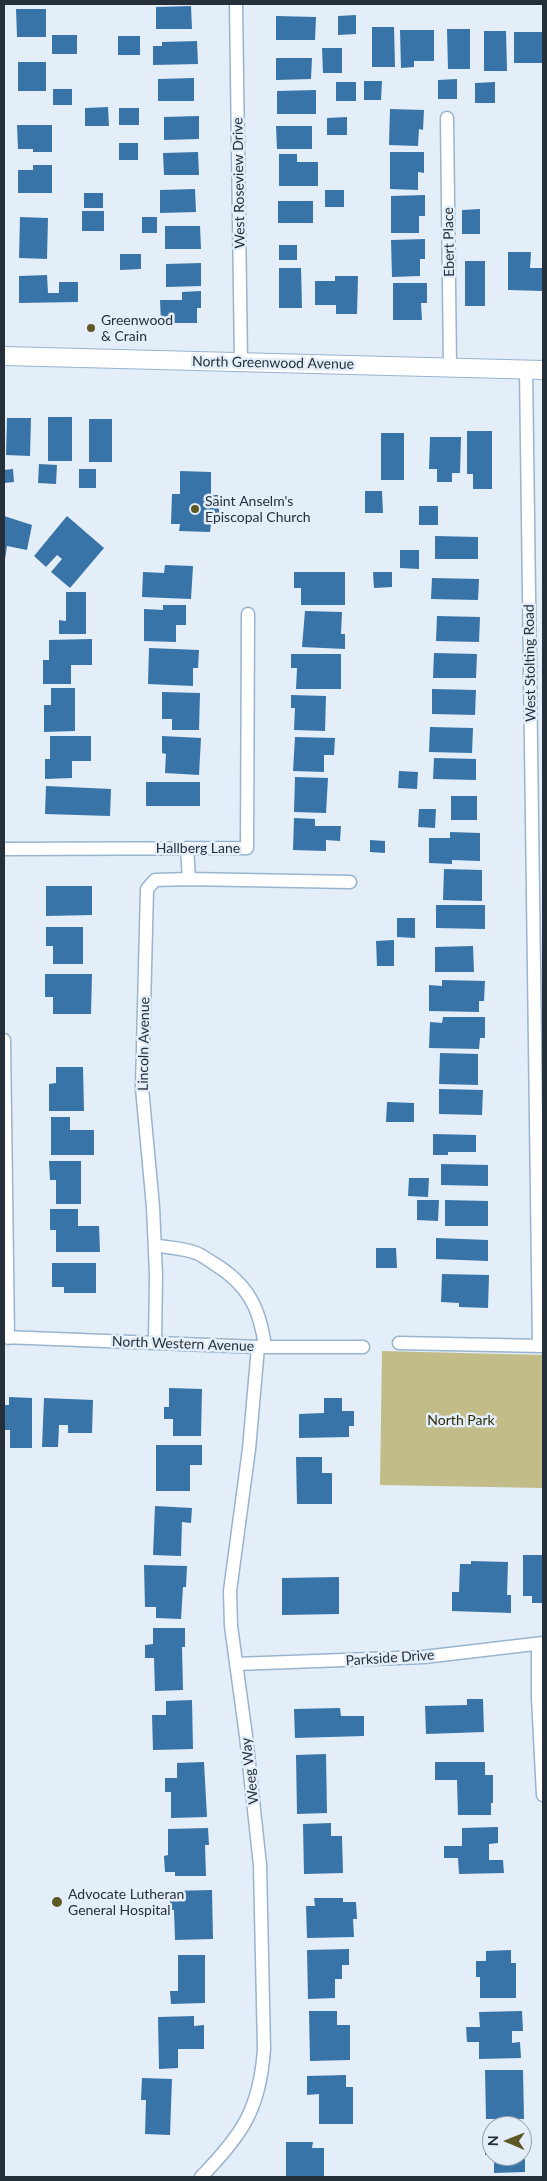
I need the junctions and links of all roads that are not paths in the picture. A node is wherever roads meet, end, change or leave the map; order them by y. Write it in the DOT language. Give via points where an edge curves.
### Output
graph roads {
  1 [pos="236,4"];
  2 [pos="447,118"];
  3 [pos="4,356"];
  4 [pos="241,362"];
  5 [pos="450,367"];
  6 [pos="535,369"];
  7 [pos="248,614"];
  8 [pos="187,848"];
  9 [pos="4,849"];
  10 [pos="189,879"];
  11 [pos="350,882"];
  12 [pos="4,1040"];
  13 [pos="155,1245"];
  14 [pos="6,1337"];
  15 [pos="155,1343"];
  16 [pos="399,1343"];
  17 [pos="541,1346"];
  18 [pos="262,1347"];
  19 [pos="363,1347"];
  20 [pos="541,1643"];
  21 [pos="236,1664"];
  22 [pos="543,1795"];
  23 [pos="201,2177"];
  1 -- 4 [label="street, West Roseview Drive"];
  2 -- 5 [label="street, Ebert Place"];
  3 -- 4 [label="main road, North Greenwood Avenue"];
  4 -- 5 [label="main road, North Greenwood Avenue"];
  5 -- 6 [label="main road, North Greenwood Avenue"];
  6 -- 17 [label="street, West Stolting Road"];
  7 -- 8 [label="street, Hallberg Lane" via="247,848"];
  8 -- 9 [label="street, Hallberg Lane"];
  8 -- 10 [label="street"];
  10 -- 11 [label="street, Lincoln Avenue"];
  10 -- 13 [label="street, Lincoln Avenue" via="155,880 146,889 142,1088"];
  12 -- 14 [label="street"];
  13 -- 15 [label="street, Lincoln Avenue"];
  13 -- 18 [label="street" via="197,1253 226,1271 245,1289 256,1306 263,1330"];
  14 -- 15 [label="street, North Western Avenue"];
  15 -- 18 [label="street, North Western Avenue"];
  16 -- 17 [label="street"];
  18 -- 19 [label="street, North Western Avenue"];
  18 -- 21 [label="street, Weeg Way" via="230,1591"];
  20 -- 21 [label="street, Parkside Drive" via="424,1656"];
  20 -- 22 [label="street" via="538,1698"];
  21 -- 23 [label="street, Weeg Way" via="260,1865 264,2049 260,2085 247,2121 235,2140"];
}
